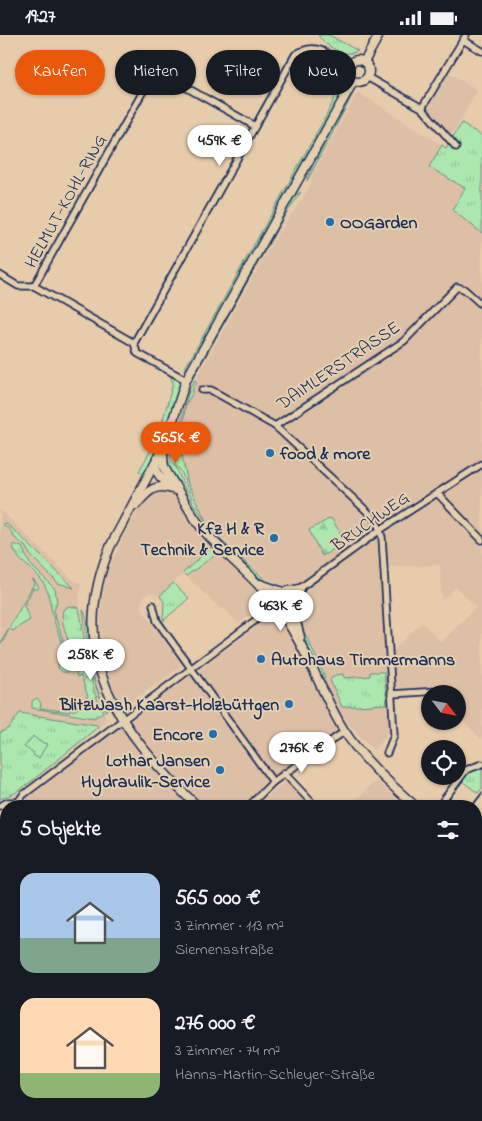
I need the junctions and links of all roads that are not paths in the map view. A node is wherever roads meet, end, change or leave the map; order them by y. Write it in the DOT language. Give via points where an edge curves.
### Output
graph roads {
  1 [pos="379,35"];
  2 [pos="464,37"];
  3 [pos="302,50"];
  4 [pos="318,50"];
  5 [pos="482,51"];
  6 [pos="356,61"];
  7 [pos="364,62"];
  8 [pos="290,64"];
  9 [pos="368,77"];
  10 [pos="356,82"];
  11 [pos="345,95"];
  12 [pos="422,108"];
  13 [pos="255,126"];
  14 [pos="456,147"];
  15 [pos="0,275"];
  16 [pos="34,286"];
  17 [pos="482,305"];
  18 [pos="134,343"];
  19 [pos="186,380"];
  20 [pos="202,390"];
  21 [pos="275,426"];
  22 [pos="164,444"];
  23 [pos="156,462"];
  24 [pos="482,464"];
  25 [pos="176,488"];
  26 [pos="437,493"];
  27 [pos="126,516"];
  28 [pos="380,530"];
  29 [pos="482,540"];
  30 [pos="258,583"];
  31 [pos="300,589"];
  32 [pos="153,605"];
  33 [pos="277,606"];
  34 [pos="303,646"];
  35 [pos="191,669"];
  36 [pos="421,692"];
  37 [pos="391,694"];
  38 [pos="123,720"];
  39 [pos="345,731"];
  40 [pos="387,753"];
  41 [pos="482,764"];
  42 [pos="284,773"];
  43 [pos="273,782"];
  44 [pos="20,800"];
  45 [pos="191,800"];
  46 [pos="255,800"];
  47 [pos="309,800"];
  48 [pos="409,800"];
  49 [pos="444,800"];
  1 -- 7 [label="street"];
  2 -- 5 [label="street"];
  2 -- 12 [label="street"];
  3 -- 4 [label="street"];
  6 -- 7 [label="street"];
  7 -- 9 [label="street" via="369,71"];
  8 -- 13 [label="street"];
  9 -- 10 [label="street"];
  9 -- 12 [label="street"];
  11 -- 19 [label="street"];
  12 -- 14 [label="street"];
  13 -- 16 [label="street, HELMUT-KOHL-RING" via="155,70"];
  13 -- 18 [label="street"];
  15 -- 16 [label="street" via="18,286"];
  16 -- 18 [label="street, HELMUT-KOHL-RING"];
  17 -- 21 [label="street, DAIMLERSTRASSE" via="465,289 457,287 404,341"];
  18 -- 19 [label="street, HELMUT-KOHL-RING" via="137,353"];
  19 -- 22 [label="street"];
  20 -- 21 [label="street" via="210,390"];
  21 -- 28 [label="street" via="371,515"];
  22 -- 23 [label="street"];
  22 -- 25 [label="street" via="164,464"];
  23 -- 25 [label="street" via="158,475"];
  23 -- 27 [label="street"];
  24 -- 26 [label="street, BRUCHWEG"];
  25 -- 27 [label="street" via="152,489"];
  25 -- 30 [label="street" via="201,528"];
  26 -- 28 [label="street, BRUCHWEG"];
  26 -- 29 [label="street"];
  27 -- 38 [label="street" via="100,573 93,622 100,672"];
  28 -- 31 [label="street, BRUCHWEG"];
  28 -- 37 [label="street"];
  30 -- 31 [label="street" via="283,592"];
  30 -- 33 [label="street"];
  31 -- 33 [label="street, BRUCHWEG"];
  31 -- 34 [label="street" via="293,608"];
  32 -- 35 [label="street" via="158,621"];
  33 -- 34 [label="street"];
  33 -- 35 [label="street, BRUCHWEG"];
  34 -- 39 [label="street"];
  35 -- 38 [label="street, BRUCHWEG"];
  35 -- 43 [label="street"];
  36 -- 37 [label="street"];
  37 -- 40 [label="street" via="394,735"];
  38 -- 44 [label="street, BRUCHWEG"];
  38 -- 45 [label="street" via="161,769"];
  39 -- 42 [label="street"];
  39 -- 48 [label="street" via="375,769"];
  41 -- 49 [label="street" via="466,771"];
  42 -- 43 [label="street"];
  42 -- 47 [label="street"];
  43 -- 46 [label="street"];
}
